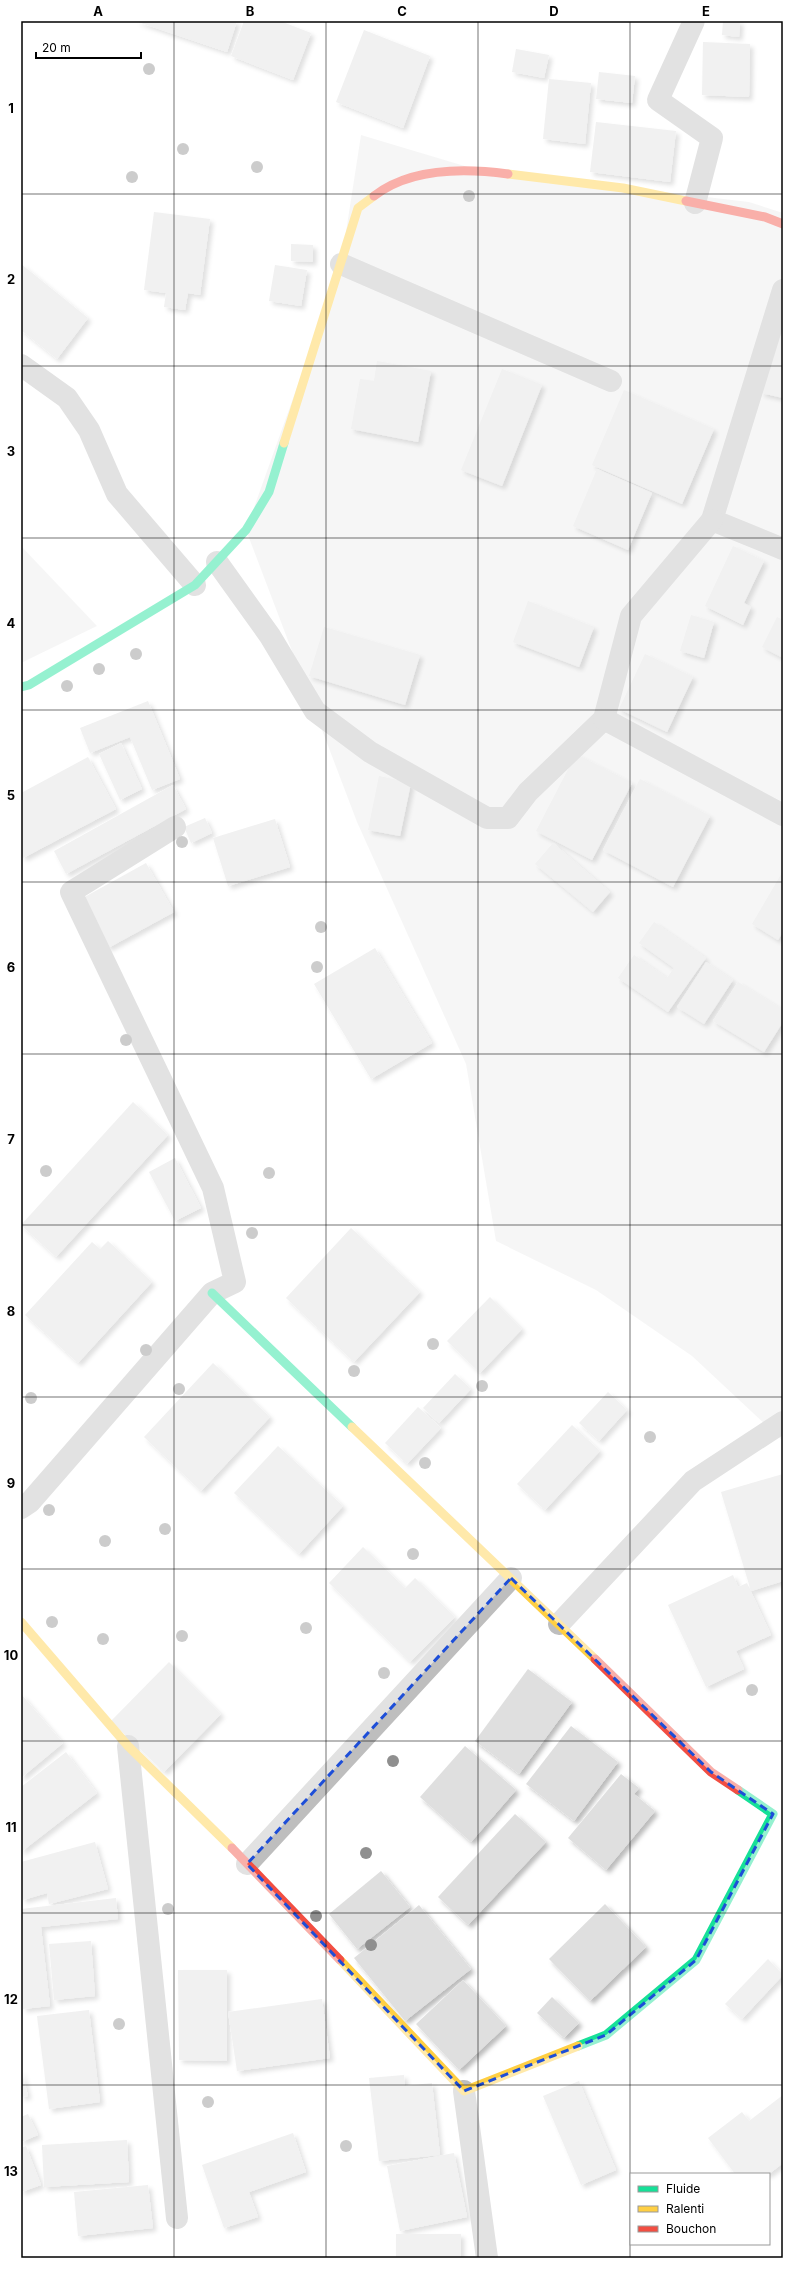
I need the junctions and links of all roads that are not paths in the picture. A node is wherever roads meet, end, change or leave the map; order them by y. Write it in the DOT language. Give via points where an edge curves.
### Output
graph roads {
  1 [pos="694,21"];
  2 [pos="695,203"];
  3 [pos="783,224"];
  4 [pos="341,264"];
  5 [pos="783,290"];
  6 [pos="21,365"];
  7 [pos="611,382"];
  8 [pos="712,520"];
  9 [pos="783,549"];
  10 [pos="217,562"];
  11 [pos="195,585"];
  12 [pos="21,687"];
  13 [pos="604,719"];
  14 [pos="783,815"];
  15 [pos="176,827"];
  16 [pos="212,1293"];
  17 [pos="783,1422"];
  18 [pos="21,1508"];
  19 [pos="511,1578"];
  20 [pos="21,1622"];
  21 [pos="559,1624"];
  22 [pos="128,1746"];
  23 [pos="247,1864"];
  24 [pos="464,2091"];
  25 [pos="177,2218"];
  26 [pos="487,2258"];
  1 -- 2 [label="street" via="658,100 712,138"];
  2 -- 3 [label="street" via="765,217"];
  2 -- 4 [label="street" via="623,188 478,170 418,175 384,188 358,208"];
  4 -- 7 [label="street"];
  4 -- 10 [label="street" via="269,492 246,530"];
  5 -- 8 [label="street"];
  6 -- 11 [label="street" via="67,398 89,430 117,494"];
  8 -- 9 [label="street"];
  8 -- 13 [label="street" via="631,616"];
  10 -- 11 [label="street"];
  10 -- 13 [label="street" via="270,636 315,711 370,752 488,818 508,818 528,792"];
  11 -- 12 [label="street" via="29,685"];
  13 -- 14 [label="street"];
  15 -- 16 [label="street" via="71,892 213,1188 235,1282"];
  16 -- 18 [label="street" via="30,1502"];
  16 -- 19 [label="street"];
  17 -- 21 [label="street" via="693,1481"];
  19 -- 21 [label="street"];
  19 -- 23 [label="street"];
  20 -- 22 [label="street"];
  21 -- 24 [label="street" via="711,1772 773,1814 696,1960 606,2035"];
  22 -- 23 [label="street"];
  22 -- 25 [label="street"];
  23 -- 24 [label="street"];
  24 -- 26 [label="street"];
}
